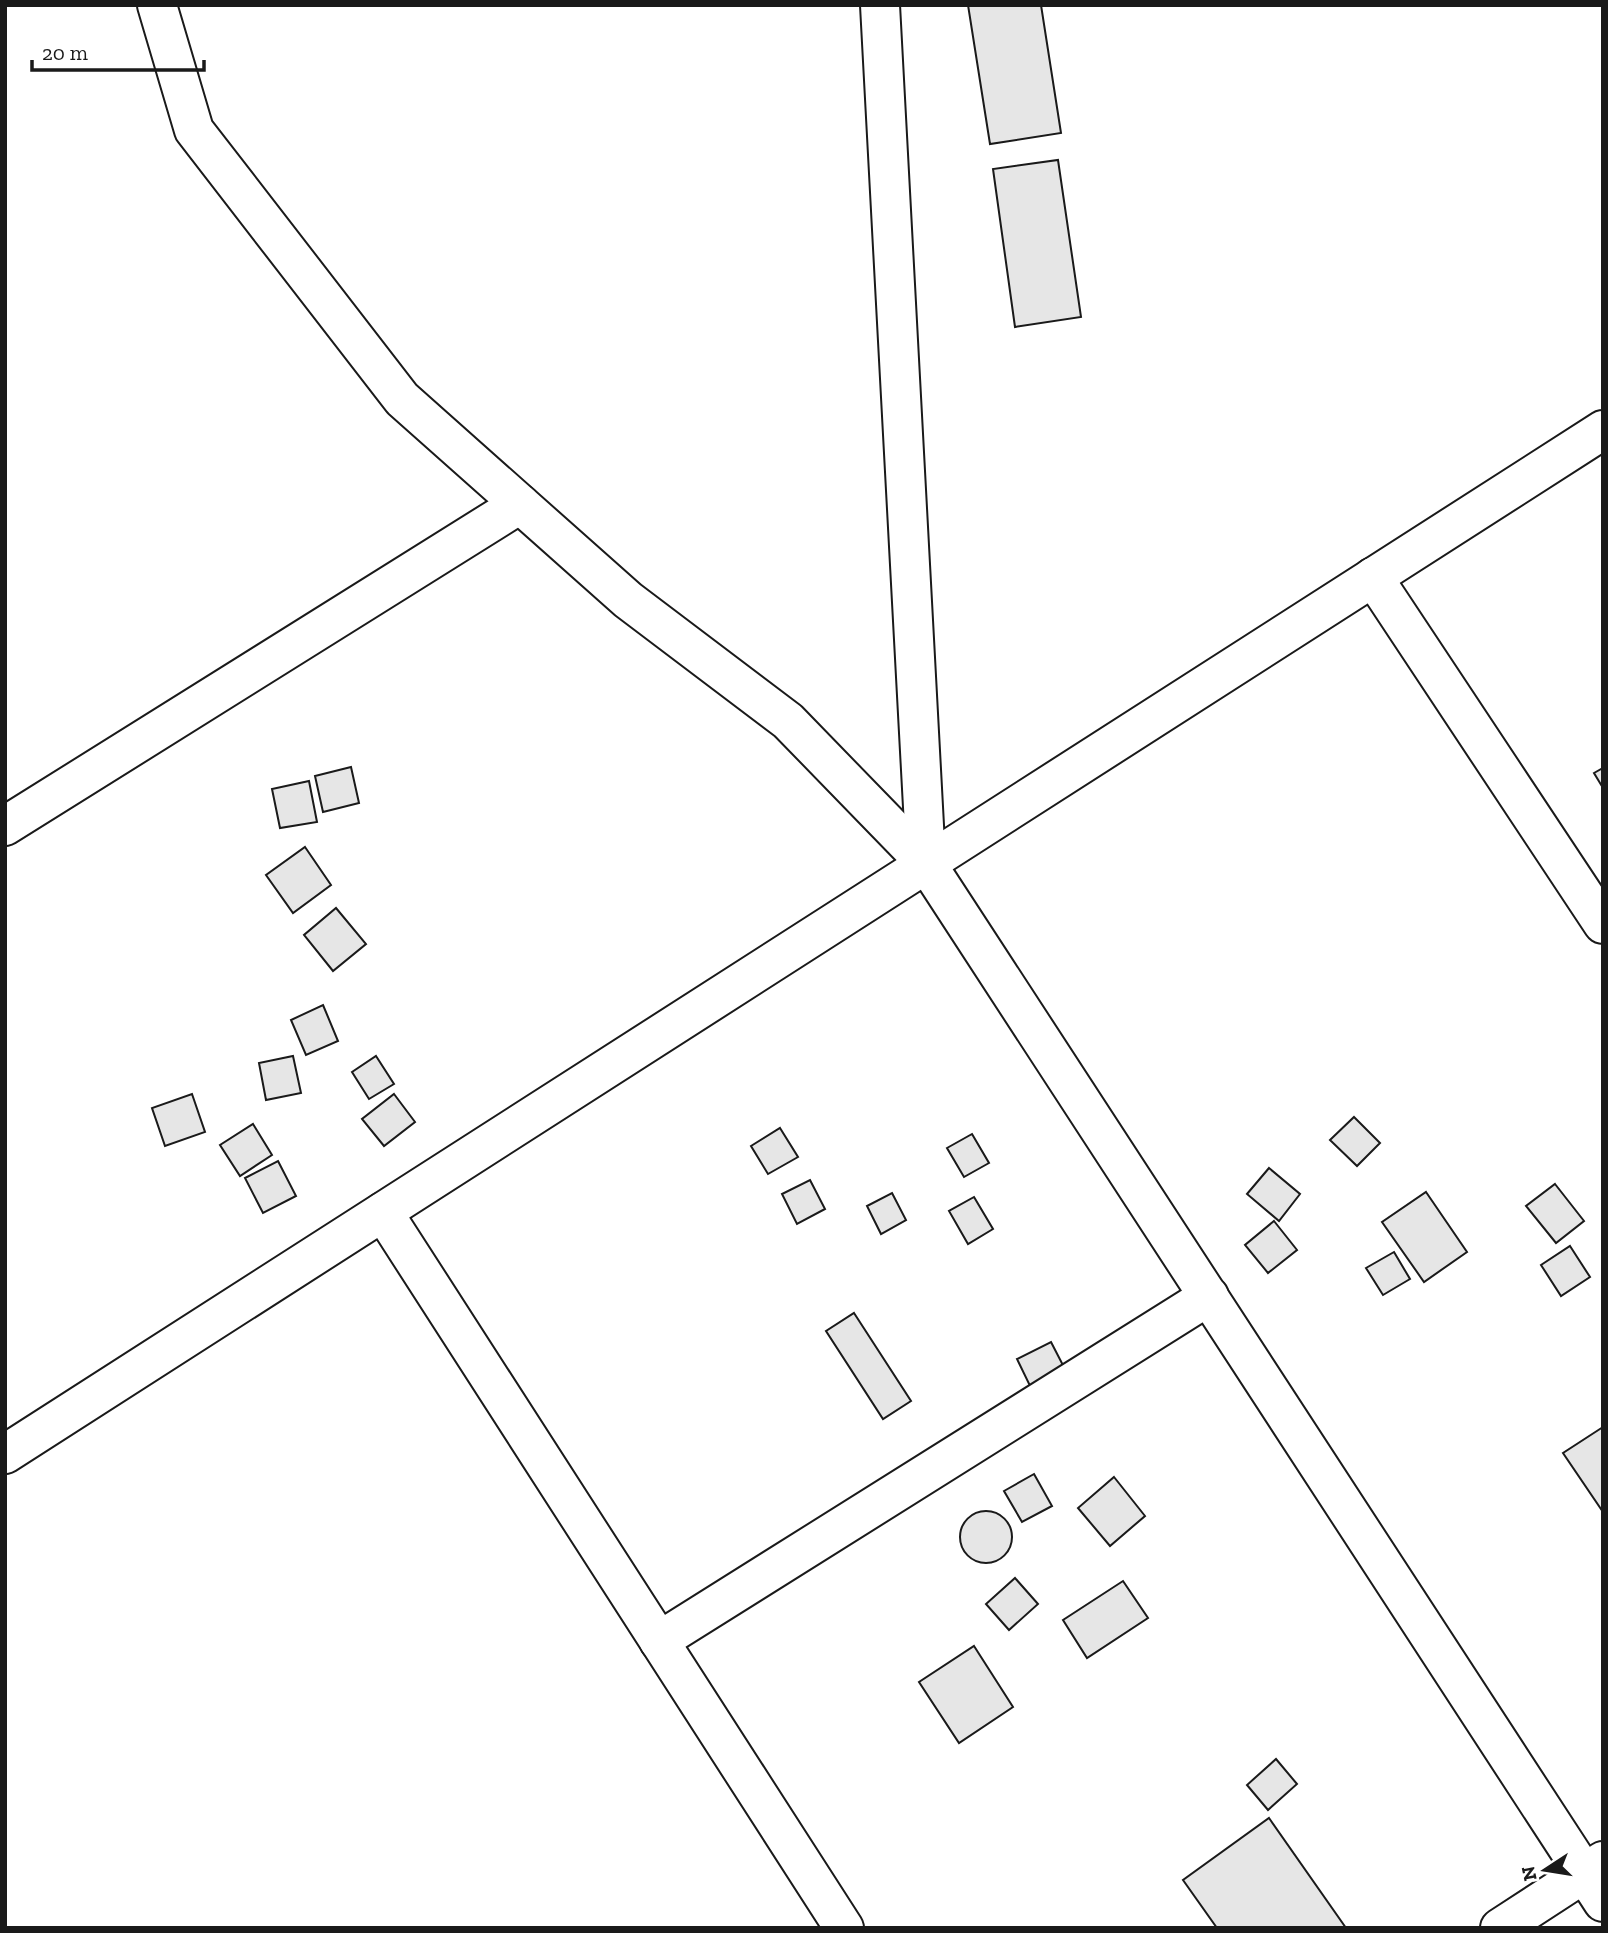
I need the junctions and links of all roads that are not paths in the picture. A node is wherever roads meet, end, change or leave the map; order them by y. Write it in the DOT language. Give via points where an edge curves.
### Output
graph roads {
  1 [pos="158,5"];
  2 [pos="880,5"];
  3 [pos="1603,430"];
  4 [pos="520,504"];
  5 [pos="1373,577"];
  6 [pos="5,826"];
  7 [pos="926,863"];
  8 [pos="1603,924"];
  9 [pos="383,1212"];
  10 [pos="1209,1296"];
  11 [pos="5,1454"];
  12 [pos="659,1641"];
  13 [pos="1597,1879"];
  14 [pos="844,1928"];
  15 [pos="1500,1928"];
  1 -- 4 [label="street" via="194,130 402,398"];
  2 -- 7 [label="street"];
  3 -- 5 [label="street"];
  4 -- 6 [label="street"];
  4 -- 7 [label="street" via="628,600 788,721"];
  5 -- 7 [label="street"];
  5 -- 8 [label="street"];
  7 -- 9 [label="street"];
  7 -- 10 [label="street"];
  9 -- 11 [label="street"];
  9 -- 12 [label="street"];
  10 -- 12 [label="street"];
  10 -- 13 [label="street"];
  12 -- 14 [label="street"];
  13 -- 15 [label="street"];
}
